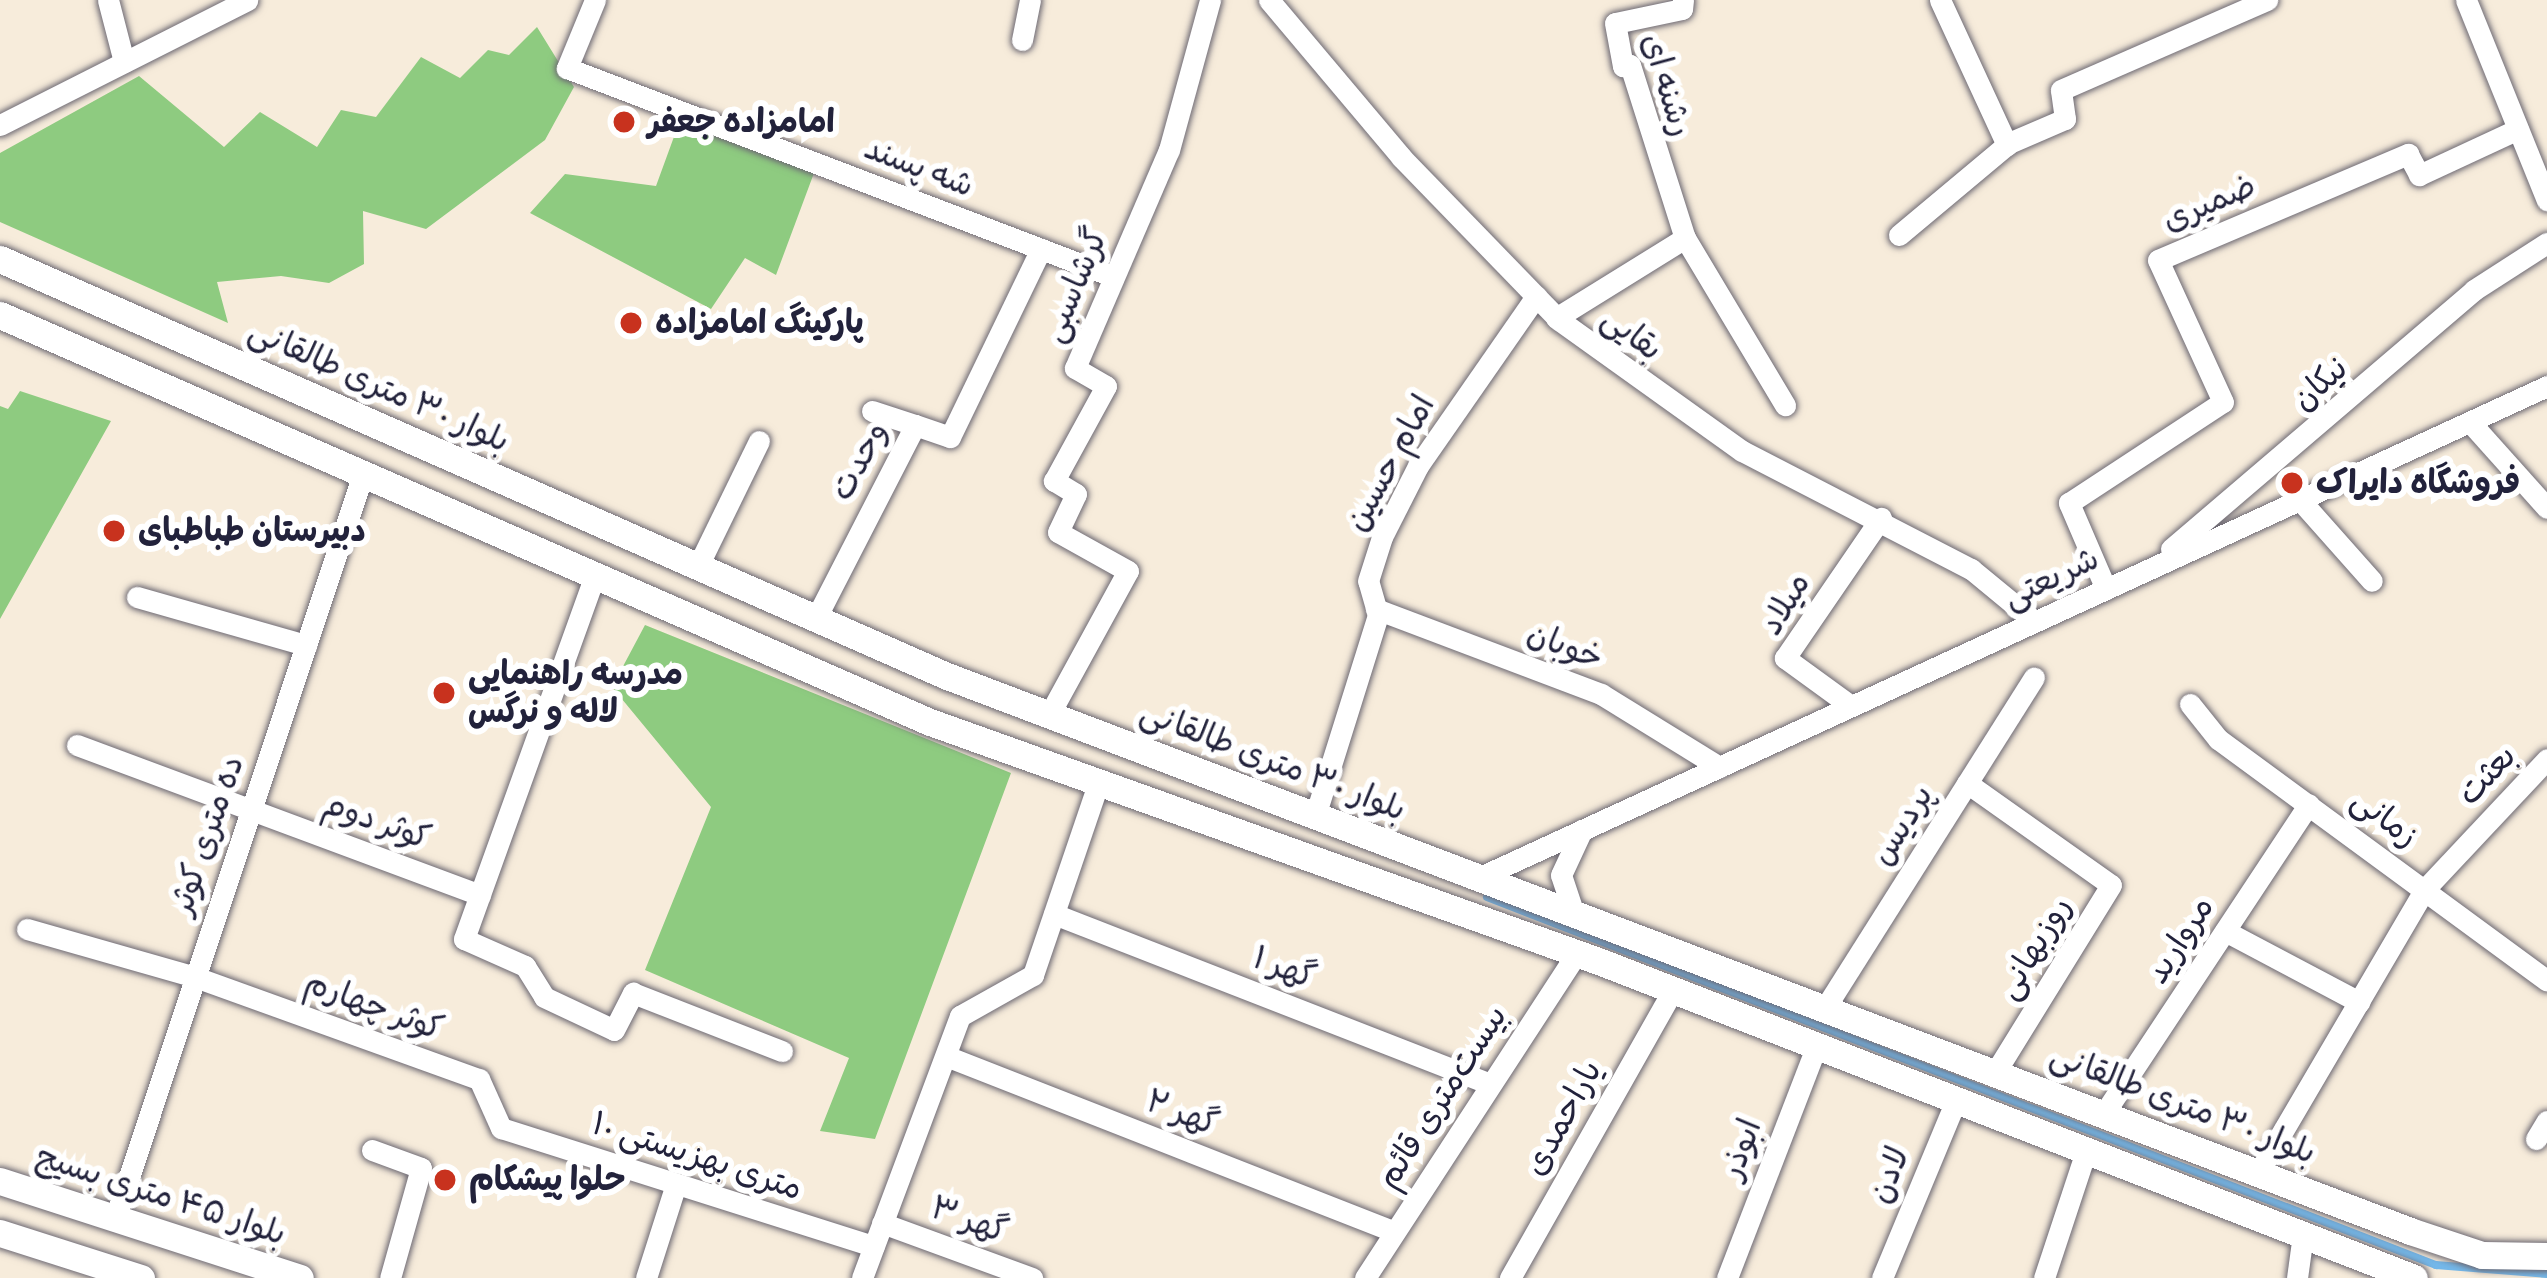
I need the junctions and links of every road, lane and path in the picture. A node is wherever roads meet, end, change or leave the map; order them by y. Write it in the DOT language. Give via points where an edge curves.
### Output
graph roads {
  1 [pos="108,0"];
  2 [pos="247,0"];
  3 [pos="595,0"];
  4 [pos="1030,0"];
  5 [pos="1210,0"];
  6 [pos="1269,0"];
  7 [pos="1683,0"];
  8 [pos="1940,0"];
  9 [pos="2267,0"];
  10 [pos="2466,0"];
  11 [pos="1022,40"];
  12 [pos="124,62"];
  13 [pos="0,125"];
  14 [pos="2518,129"];
  15 [pos="2007,145"];
  16 [pos="2547,200"];
  17 [pos="1899,235"];
  18 [pos="1685,238"];
  19 [pos="2547,243"];
  20 [pos="1042,249"];
  21 [pos="0,259"];
  22 [pos="1112,277"];
  23 [pos="1536,296"];
  24 [pos="0,315"];
  25 [pos="1556,318"];
  26 [pos="2547,386"];
  27 [pos="1785,405"];
  28 [pos="872,410"];
  29 [pos="2470,422"];
  30 [pos="915,425"];
  31 [pos="759,441"];
  32 [pos="363,474"];
  33 [pos="2300,500"];
  34 [pos="2547,508"];
  35 [pos="1881,518"];
  36 [pos="698,566"];
  37 [pos="2137,574"];
  38 [pos="595,575"];
  39 [pos="2372,581"];
  40 [pos="2106,589"];
  41 [pos="137,597"];
  42 [pos="1376,609"];
  43 [pos="815,618"];
  44 [pos="2034,622"];
  45 [pos="306,645"];
  46 [pos="2034,679"];
  47 [pos="2190,704"];
  48 [pos="1851,706"];
  49 [pos="1049,715"];
  50 [pos="77,745"];
  51 [pos="2547,759"];
  52 [pos="1719,767"];
  53 [pos="1099,781"];
  54 [pos="1967,783"];
  55 [pos="2309,804"];
  56 [pos="251,810"];
  57 [pos="1315,816"];
  58 [pos="1582,830"];
  59 [pos="1478,878"];
  60 [pos="2426,890"];
  61 [pos="480,895"];
  62 [pos="1464,913"];
  63 [pos="1054,914"];
  64 [pos="1584,918"];
  65 [pos="27,928"];
  66 [pos="2225,931"];
  67 [pos="1577,953"];
  68 [pos="195,977"];
  69 [pos="2547,981"];
  70 [pos="1673,989"];
  71 [pos="2359,1002"];
  72 [pos="1825,1008"];
  73 [pos="1817,1045"];
  74 [pos="782,1051"];
  75 [pos="946,1056"];
  76 [pos="1996,1071"];
  77 [pos="1489,1084"];
  78 [pos="1958,1098"];
  79 [pos="2105,1112"];
  80 [pos="501,1128"];
  81 [pos="2087,1148"];
  82 [pos="372,1150"];
  83 [pos="2260,1170"];
  84 [pos="0,1181"];
  85 [pos="676,1184"];
  86 [pos="115,1219"];
  87 [pos="882,1223"];
  88 [pos="1394,1232"];
  89 [pos="0,1233"];
  90 [pos="2303,1234"];
  91 [pos="874,1246"];
  92 [pos="2547,1256"];
  93 [pos="141,1278"];
  94 [pos="300,1278"];
  95 [pos="390,1278"];
  96 [pos="646,1278"];
  97 [pos="862,1278"];
  98 [pos="1032,1278"];
  99 [pos="1365,1278"];
  100 [pos="1510,1278"];
  101 [pos="1726,1278"];
  102 [pos="1882,1278"];
  103 [pos="2044,1278"];
  104 [pos="2297,1278"];
  105 [pos="2414,1278"];
  1 -- 12 [label="street"];
  2 -- 12 [label="street"];
  3 -- 20 [label="street, شه پسند" via="567,68"];
  4 -- 11 [label="street"];
  5 -- 22 [label="street, گرشاسبی" via="1169,150"];
  6 -- 23 [label="street, بقایی" via="1400,157"];
  7 -- 18 [label="street, رشنه ای" via="1682,9 1615,23"];
  8 -- 15 [label="street"];
  9 -- 15 [label="street" via="2061,90 2065,119"];
  10 -- 14 [label="street"];
  12 -- 13 [label="street"];
  14 -- 16 [label="street"];
  14 -- 40 [label="street, ضمیری" via="2419,176 2408,154 2158,260 2222,402 2069,503"];
  15 -- 17 [label="street"];
  18 -- 25 [label="street"];
  18 -- 27 [label="street"];
  19 -- 37 [label="street, نیکان" via="2474,290 2278,465"];
  20 -- 22 [label="street, شه پسند"];
  20 -- 30 [label="street, وحدت" via="950,437"];
  21 -- 36 [label="main road, بلوار ۳۰ متری طالقانی"];
  22 -- 49 [label="street, گرشاسبی" via="1075,368 1106,386 1104,401 1054,482 1076,494 1058,532 1128,571"];
  23 -- 25 [label="street, بقایی"];
  23 -- 42 [label="street, امام حسین" via="1418,466 1368,581"];
  24 -- 32 [label="main road"];
  25 -- 35 [label="street, بقایی" via="1742,451"];
  26 -- 29 [label="street, شریعتی"];
  28 -- 30 [label="street"];
  29 -- 33 [label="street, شریعتی"];
  29 -- 34 [label="street"];
  30 -- 43 [label="street, وحدت"];
  31 -- 36 [label="street"];
  32 -- 38 [label="main road"];
  32 -- 45 [label="street, ده متری کوثر"];
  33 -- 37 [label="street, شریعتی"];
  33 -- 39 [label="street"];
  35 -- 44 [label="street, بقایی" via="1971,569"];
  35 -- 48 [label="street, میلاد" via="1785,658"];
  36 -- 43 [label="main road, بلوار ۳۰ متری طالقانی"];
  37 -- 40 [label="street, شریعتی"];
  38 -- 53 [label="main road" via="930,722"];
  38 -- 61 [label="street"];
  40 -- 44 [label="street, شریعتی"];
  41 -- 45 [label="street"];
  42 -- 52 [label="street, خوبان" via="1600,694"];
  42 -- 57 [label="street, امام حسین"];
  43 -- 49 [label="main road, بلوار ۳۰ متری طالقانی"];
  44 -- 48 [label="street, شریعتی"];
  45 -- 56 [label="street, ده متری کوثر"];
  46 -- 54 [label="street, پردیس"];
  47 -- 55 [label="street, زمانی" via="2218,739"];
  48 -- 52 [label="street, شریعتی"];
  49 -- 57 [label="main road, بلوار ۳۰ متری طالقانی"];
  50 -- 56 [label="street, کوثر دوم"];
  51 -- 60 [label="street, بعثت"];
  52 -- 58 [label="street, شریعتی"];
  53 -- 62 [label="main road"];
  53 -- 63 [label="street"];
  54 -- 72 [label="street, پردیس"];
  54 -- 76 [label="street, روزبهانی" via="2111,885"];
  55 -- 60 [label="street, زمانی"];
  55 -- 66 [label="street, مروارید"];
  56 -- 61 [label="street, کوثر دوم"];
  56 -- 68 [label="street, ده متری کوثر"];
  57 -- 59 [label="main road, بلوار ۳۰ متری طالقانی"];
  58 -- 59 [label="street, شریعتی"];
  58 -- 64 [label="street" via="1561,875"];
  59 -- 62 [label="main road"];
  59 -- 64 [label="main road, بلوار ۳۰ متری طالقانی"];
  60 -- 69 [label="street, زمانی"];
  60 -- 71 [label="street, بعثت"];
  61 -- 74 [label="street" via="464,939 525,966 544,997 614,1030 633,993"];
  62 -- 67 [label="main road"];
  63 -- 75 [label="street" via="1033,975 960,1016"];
  63 -- 77 [label="street, گهر ۱"];
  64 -- 67 [label="main road"];
  64 -- 72 [label="main road, بلوار ۳۰ متری طالقانی"];
  65 -- 68 [label="street, کوثر چهارم"];
  66 -- 71 [label="street"];
  66 -- 79 [label="street, مروارید"];
  67 -- 70 [label="main road"];
  67 -- 77 [label="street, بیست‌متری قائم"];
  68 -- 80 [label="street, کوثر چهارم" via="478,1078"];
  68 -- 86 [label="street, ده متری کوثر"];
  70 -- 73 [label="main road"];
  70 -- 100 [label="street, یاراحمدی"];
  71 -- 83 [label="street, بعثت"];
  72 -- 76 [label="main road, بلوار ۳۰ متری طالقانی"];
  73 -- 78 [label="main road"];
  73 -- 101 [label="street, ابوذر"];
  75 -- 87 [label="street"];
  75 -- 88 [label="street, گهر ۲"];
  76 -- 79 [label="main road, بلوار ۳۰ متری طالقانی"];
  77 -- 88 [label="street, بیست‌متری قائم"];
  78 -- 81 [label="main road"];
  78 -- 102 [label="street, لادن"];
  79 -- 83 [label="main road, بلوار ۳۰ متری طالقانی"];
  80 -- 85 [label="street, ۱۰ متری بهزیستی"];
  81 -- 90 [label="main road"];
  81 -- 103 [label="street"];
  82 -- 95 [label="street" via="421,1168"];
  83 -- 92 [label="main road, بلوار ۳۰ متری طالقانی" via="2482,1255"];
  84 -- 86 [label="main road, بلوار ۴۵ متری بسیج"];
  85 -- 91 [label="street, ۱۰ متری بهزیستی"];
  85 -- 96 [label="street"];
  86 -- 94 [label="main road, بلوار ۴۵ متری بسیج"];
  87 -- 91 [label="street"];
  87 -- 98 [label="street, گهر ۳"];
  88 -- 99 [label="street, بیست‌متری قائم"];
  89 -- 93 [label="main road"];
  90 -- 104 [label="street"];
  90 -- 105 [label="main road"];
  91 -- 97 [label="street"];
}
